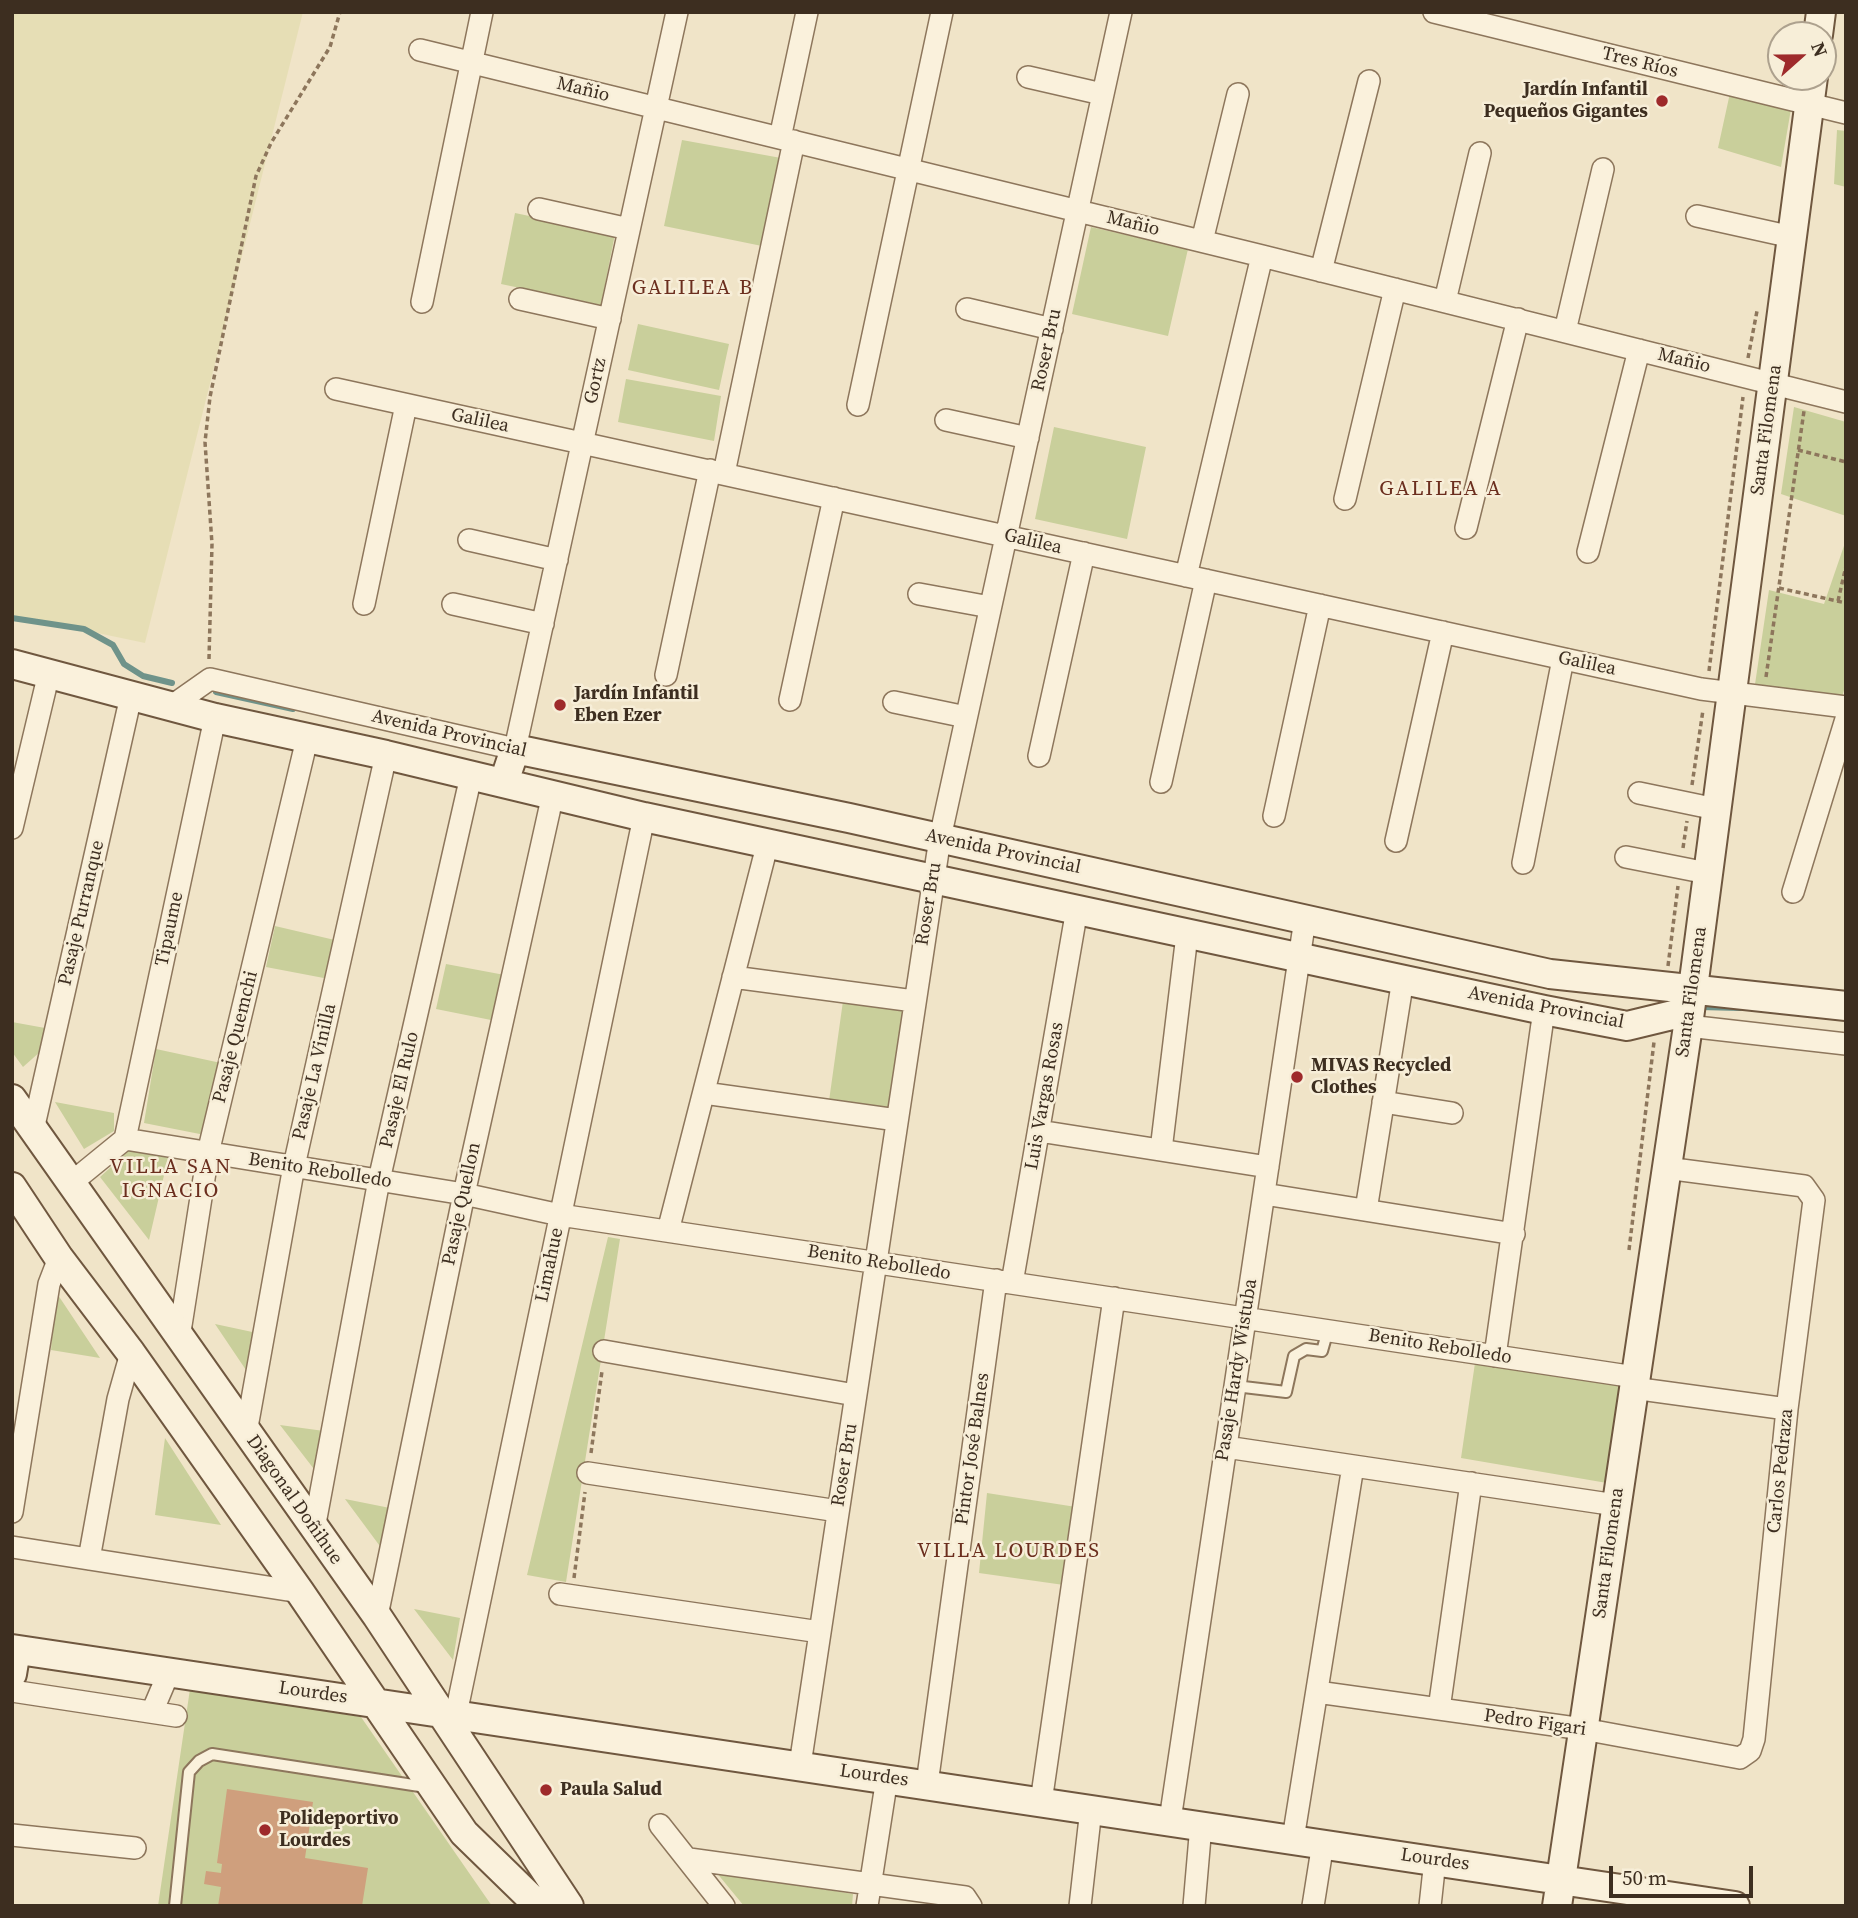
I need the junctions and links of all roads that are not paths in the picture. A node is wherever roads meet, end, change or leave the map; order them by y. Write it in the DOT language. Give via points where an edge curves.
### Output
graph roads {
  1 [pos="482,12"];
  2 [pos="677,12"];
  3 [pos="807,12"];
  4 [pos="942,12"];
  5 [pos="1121,12"];
  6 [pos="1434,12"];
  7 [pos="420,50"];
  8 [pos="471,63"];
  9 [pos="1028,77"];
  10 [pos="1369,81"];
  11 [pos="1811,91"];
  12 [pos="1102,94"];
  13 [pos="1238,94"];
  14 [pos="1809,105"];
  15 [pos="656,108"];
  16 [pos="1846,113"];
  17 [pos="787,139"];
  18 [pos="1479,153"];
  19 [pos="908,169"];
  20 [pos="1603,169"];
  21 [pos="539,209"];
  22 [pos="1078,211"];
  23 [pos="1697,215"];
  24 [pos="629,229"];
  25 [pos="1792,237"];
  26 [pos="1202,241"];
  27 [pos="1262,256"];
  28 [pos="1321,271"];
  29 [pos="1395,289"];
  30 [pos="520,299"];
  31 [pos="1445,301"];
  32 [pos="422,302"];
  33 [pos="967,309"];
  34 [pos="610,319"];
  35 [pos="1518,319"];
  36 [pos="1052,329"];
  37 [pos="1565,331"];
  38 [pos="1639,350"];
  39 [pos="1772,383"];
  40 [pos="336,389"];
  41 [pos="1846,402"];
  42 [pos="406,405"];
  43 [pos="858,405"];
  44 [pos="946,419"];
  45 [pos="1028,438"];
  46 [pos="582,443"];
  47 [pos="717,472"];
  48 [pos="834,498"];
  49 [pos="1345,499"];
  50 [pos="1466,528"];
  51 [pos="1006,536"];
  52 [pos="469,540"];
  53 [pos="1588,552"];
  54 [pos="1084,553"];
  55 [pos="557,560"];
  56 [pos="1196,578"];
  57 [pos="919,594"];
  58 [pos="364,604"];
  59 [pos="453,604"];
  60 [pos="1320,605"];
  61 [pos="990,607"];
  62 [pos="543,624"];
  63 [pos="1443,632"];
  64 [pos="1563,659"];
  65 [pos="12,664"];
  66 [pos="49,673"];
  67 [pos="666,674"];
  68 [pos="1731,695"];
  69 [pos="131,696"];
  70 [pos="790,700"];
  71 [pos="894,702"];
  72 [pos="173,705"];
  73 [pos="1846,708"];
  74 [pos="966,717"];
  75 [pos="215,718"];
  76 [pos="1846,719"];
  77 [pos="307,739"];
  78 [pos="515,749"];
  79 [pos="386,755"];
  80 [pos="1039,756"];
  81 [pos="471,776"];
  82 [pos="504,782"];
  83 [pos="1161,782"];
  84 [pos="1639,793"];
  85 [pos="553,794"];
  86 [pos="1716,809"];
  87 [pos="1274,816"];
  88 [pos="644,817"];
  89 [pos="12,828"];
  90 [pos="940,838"];
  91 [pos="1396,841"];
  92 [pos="768,842"];
  93 [pos="1626,857"];
  94 [pos="1523,863"];
  95 [pos="1707,873"];
  96 [pos="933,878"];
  97 [pos="1793,892"];
  98 [pos="1077,909"];
  99 [pos="1305,919"];
  100 [pos="1187,935"];
  101 [pos="1299,958"];
  102 [pos="733,977"];
  103 [pos="1403,979"];
  104 [pos="914,1001"];
  105 [pos="1846,1006"];
  106 [pos="1689,1008"];
  107 [pos="1544,1010"];
  108 [pos="1846,1044"];
  109 [pos="704,1093"];
  110 [pos="12,1099"];
  111 [pos="1383,1102"];
  112 [pos="1451,1113"];
  113 [pos="897,1120"];
  114 [pos="33,1130"];
  115 [pos="1039,1131"];
  116 [pos="125,1139"];
  117 [pos="1161,1150"];
  118 [pos="208,1153"];
  119 [pos="294,1166"];
  120 [pos="1268,1167"];
  121 [pos="1666,1168"];
  122 [pos="379,1180"];
  123 [pos="71,1183"];
  124 [pos="12,1187"];
  125 [pos="464,1194"];
  126 [pos="1264,1194"];
  127 [pos="1366,1210"];
  128 [pos="560,1215"];
  129 [pos="668,1231"];
  130 [pos="1514,1234"];
  131 [pos="59,1258"];
  132 [pos="875,1262"];
  133 [pos="1004,1282"];
  134 [pos="1114,1298"];
  135 [pos="1245,1318"];
  136 [pos="1328,1331"];
  137 [pos="179,1338"];
  138 [pos="604,1351"];
  139 [pos="131,1353"];
  140 [pos="1495,1356"];
  141 [pos="1634,1383"];
  142 [pos="1235,1386"];
  143 [pos="855,1395"];
  144 [pos="1787,1409"];
  145 [pos="246,1433"];
  146 [pos="1226,1447"];
  147 [pos="1353,1466"];
  148 [pos="588,1473"];
  149 [pos="1471,1483"];
  150 [pos="1616,1505"];
  151 [pos="838,1511"];
  152 [pos="12,1512"];
  153 [pos="314,1530"];
  154 [pos="12,1547"];
  155 [pos="89,1559"];
  156 [pos="300,1592"];
  157 [pos="561,1594"];
  158 [pos="377,1616"];
  159 [pos="820,1632"];
  160 [pos="14,1657"];
  161 [pos="169,1672"];
  162 [pos="12,1691"];
  163 [pos="1317,1692"];
  164 [pos="371,1702"];
  165 [pos="1439,1709"];
  166 [pos="152,1712"];
  167 [pos="448,1713"];
  168 [pos="176,1716"];
  169 [pos="1583,1729"];
  170 [pos="1750,1751"];
  171 [pos="800,1765"];
  172 [pos="887,1778"];
  173 [pos="927,1784"];
  174 [pos="432,1787"];
  175 [pos="1041,1802"];
  176 [pos="1091,1809"];
  177 [pos="1170,1820"];
  178 [pos="660,1825"];
  179 [pos="1201,1825"];
  180 [pos="12,1835"];
  181 [pos="1293,1839"];
  182 [pos="1323,1843"];
  183 [pos="135,1848"];
  184 [pos="689,1859"];
  185 [pos="1435,1860"];
  186 [pos="871,1882"];
  187 [pos="1558,1892"];
  188 [pos="532,1902"];
  189 [pos="175,1906"];
  190 [pos="569,1906"];
  191 [pos="724,1906"];
  192 [pos="867,1906"];
  193 [pos="971,1906"];
  194 [pos="1080,1906"];
  195 [pos="1194,1906"];
  196 [pos="1313,1906"];
  197 [pos="1430,1906"];
  198 [pos="1735,1906"];
  1 -- 8 [label="street"];
  2 -- 15 [label="street, Gortz"];
  3 -- 17 [label="street"];
  4 -- 19 [label="street"];
  5 -- 12 [label="street, Roser Bru"];
  6 -- 14 [label="street, Tres Ríos"];
  7 -- 8 [label="street, Mañio"];
  8 -- 15 [label="street, Mañio"];
  8 -- 32 [label="street"];
  9 -- 12 [label="street"];
  10 -- 28 [label="street"];
  11 -- 14 [label="street, Santa Filomena"];
  12 -- 22 [label="street, Roser Bru"];
  13 -- 26 [label="street"];
  14 -- 16 [label="street, Tres Ríos"];
  14 -- 25 [label="street, Santa Filomena"];
  15 -- 17 [label="street, Mañio"];
  15 -- 24 [label="street, Gortz"];
  17 -- 19 [label="street, Mañio"];
  17 -- 47 [label="street"];
  18 -- 31 [label="street"];
  19 -- 22 [label="street, Mañio"];
  19 -- 43 [label="street"];
  20 -- 37 [label="street"];
  21 -- 24 [label="street"];
  22 -- 26 [label="street, Mañio"];
  22 -- 36 [label="street, Roser Bru"];
  23 -- 25 [label="street"];
  24 -- 34 [label="street, Gortz"];
  25 -- 39 [label="street, Santa Filomena"];
  26 -- 27 [label="street, Mañio"];
  27 -- 28 [label="street, Mañio"];
  27 -- 56 [label="street"];
  28 -- 29 [label="street, Mañio"];
  29 -- 31 [label="street, Mañio"];
  29 -- 49 [label="street"];
  30 -- 34 [label="street"];
  31 -- 35 [label="street, Mañio"];
  33 -- 36 [label="street"];
  34 -- 46 [label="street, Gortz"];
  35 -- 37 [label="street, Mañio"];
  35 -- 50 [label="street"];
  36 -- 45 [label="street, Roser Bru"];
  37 -- 38 [label="street, Mañio"];
  38 -- 39 [label="street, Mañio"];
  38 -- 53 [label="street"];
  39 -- 41 [label="street, Mañio"];
  39 -- 68 [label="street, Santa Filomena"];
  40 -- 42 [label="street, Galilea"];
  42 -- 46 [label="street, Galilea"];
  42 -- 58 [label="street"];
  44 -- 45 [label="street"];
  45 -- 51 [label="street, Roser Bru"];
  46 -- 47 [label="street, Galilea"];
  46 -- 55 [label="street, Gortz"];
  47 -- 48 [label="street, Galilea"];
  47 -- 67 [label="street"];
  48 -- 51 [label="street, Galilea"];
  48 -- 70 [label="street"];
  51 -- 54 [label="street, Galilea"];
  51 -- 61 [label="street, Roser Bru"];
  52 -- 55 [label="street"];
  54 -- 56 [label="street, Galilea"];
  54 -- 80 [label="street"];
  55 -- 62 [label="street, Gortz"];
  56 -- 60 [label="street, Galilea"];
  56 -- 83 [label="street"];
  57 -- 61 [label="street"];
  59 -- 62 [label="street"];
  60 -- 63 [label="street, Galilea"];
  60 -- 87 [label="street"];
  61 -- 74 [label="street, Roser Bru"];
  62 -- 78 [label="street, Gortz"];
  63 -- 64 [label="street, Galilea"];
  63 -- 91 [label="street"];
  64 -- 68 [label="street, Galilea"];
  64 -- 94 [label="street"];
  65 -- 66 [label="street, Avenida Provincial"];
  66 -- 69 [label="street, Avenida Provincial"];
  66 -- 89 [label="street"];
  68 -- 73 [label="street, Galilea"];
  68 -- 86 [label="street, Santa Filomena"];
  69 -- 72 [label="street, Avenida Provincial"];
  69 -- 114 [label="street, Pasaje Purranque"];
  71 -- 74 [label="street"];
  72 -- 75 [label="street, Avenida Provincial"];
  72 -- 78 [label="street, Avenida Provincial" via="210,679"];
  74 -- 90 [label="street, Roser Bru"];
  75 -- 77 [label="street, Avenida Provincial"];
  75 -- 116 [label="street, Tipaume"];
  76 -- 97 [label="street"];
  77 -- 79 [label="street, Avenida Provincial"];
  77 -- 118 [label="street, Pasaje Quemchi"];
  78 -- 82 [label="street"];
  78 -- 90 [label="street, Avenida Provincial"];
  79 -- 81 [label="street, Avenida Provincial"];
  79 -- 119 [label="street, Pasaje La Vinilla"];
  81 -- 82 [label="street, Avenida Provincial"];
  81 -- 122 [label="street, Pasaje El Rulo"];
  82 -- 85 [label="street, Avenida Provincial"];
  84 -- 86 [label="street"];
  85 -- 88 [label="street, Avenida Provincial"];
  85 -- 125 [label="street, Pasaje Quellon"];
  86 -- 95 [label="street, Santa Filomena"];
  88 -- 92 [label="street, Avenida Provincial"];
  88 -- 128 [label="street, Limahue"];
  90 -- 96 [label="street, Roser Bru"];
  90 -- 99 [label="street, Avenida Provincial"];
  92 -- 96 [label="street, Avenida Provincial"];
  92 -- 102 [label="street"];
  93 -- 95 [label="street"];
  95 -- 106 [label="street, Santa Filomena"];
  96 -- 98 [label="street, Avenida Provincial"];
  96 -- 104 [label="street, Roser Bru"];
  98 -- 100 [label="street, Avenida Provincial"];
  98 -- 115 [label="street, Luis Vargas Rosas"];
  99 -- 101 [label="street, Pasaje Hardy Wistuba"];
  99 -- 106 [label="street, Avenida Provincial"];
  100 -- 101 [label="street, Avenida Provincial"];
  100 -- 117 [label="street"];
  101 -- 103 [label="street, Avenida Provincial"];
  101 -- 120 [label="street, Pasaje Hardy Wistuba"];
  102 -- 104 [label="street"];
  102 -- 109 [label="street"];
  103 -- 107 [label="street, Avenida Provincial"];
  103 -- 111 [label="street"];
  104 -- 113 [label="street, Roser Bru"];
  105 -- 106 [label="street, Avenida Provincial"];
  106 -- 107 [label="street, Avenida Provincial" via="1627,1026"];
  106 -- 108 [label="street"];
  106 -- 121 [label="street, Santa Filomena"];
  107 -- 130 [label="street"];
  109 -- 113 [label="street"];
  109 -- 129 [label="street"];
  110 -- 114 [label="street, Diagonal Doñihue"];
  111 -- 112 [label="street"];
  111 -- 127 [label="street"];
  113 -- 132 [label="street, Roser Bru"];
  114 -- 123 [label="street, Diagonal Doñihue"];
  115 -- 117 [label="street"];
  115 -- 133 [label="street, Luis Vargas Rosas"];
  116 -- 118 [label="street, Benito Rebolledo"];
  116 -- 123 [label="street"];
  117 -- 120 [label="street"];
  118 -- 119 [label="street, Benito Rebolledo"];
  118 -- 137 [label="street, Pasaje Quemchi"];
  119 -- 122 [label="street, Benito Rebolledo"];
  119 -- 145 [label="street, Pasaje La Vinilla"];
  120 -- 126 [label="street, Pasaje Hardy Wistuba"];
  121 -- 141 [label="street, Santa Filomena"];
  121 -- 144 [label="street, Carlos Pedraza" via="1804,1186 1811,1192 1814,1200"];
  122 -- 125 [label="street, Benito Rebolledo"];
  122 -- 153 [label="street, Pasaje El Rulo"];
  123 -- 137 [label="street, Diagonal Doñihue"];
  124 -- 131 [label="street"];
  125 -- 128 [label="street, Benito Rebolledo"];
  125 -- 158 [label="street, Pasaje Quellon"];
  126 -- 127 [label="street"];
  126 -- 135 [label="street, Pasaje Hardy Wistuba"];
  127 -- 130 [label="street"];
  128 -- 129 [label="street, Benito Rebolledo"];
  128 -- 167 [label="street, Limahue"];
  129 -- 132 [label="street, Benito Rebolledo"];
  130 -- 140 [label="street"];
  131 -- 139 [label="street"];
  131 -- 152 [label="street" via="49,1284"];
  132 -- 133 [label="street, Benito Rebolledo"];
  132 -- 143 [label="street, Roser Bru"];
  133 -- 134 [label="street, Benito Rebolledo"];
  133 -- 173 [label="street, Pintor José Balnes"];
  134 -- 135 [label="street, Benito Rebolledo"];
  134 -- 175 [label="street"];
  135 -- 136 [label="street, Benito Rebolledo"];
  135 -- 142 [label="street, Pasaje Hardy Wistuba"];
  136 -- 140 [label="street, Benito Rebolledo"];
  136 -- 142 [label="lane" via="1322,1351 1306,1349 1293,1356 1284,1394"];
  137 -- 145 [label="street, Diagonal Doñihue"];
  138 -- 143 [label="street"];
  139 -- 155 [label="street" via="118,1399"];
  139 -- 156 [label="street"];
  140 -- 141 [label="street, Benito Rebolledo"];
  141 -- 144 [label="street, Benito Rebolledo"];
  141 -- 150 [label="street, Santa Filomena"];
  142 -- 146 [label="street, Pasaje Hardy Wistuba"];
  143 -- 151 [label="street, Roser Bru"];
  144 -- 170 [label="street, Carlos Pedraza" via="1755,1739"];
  145 -- 153 [label="street, Diagonal Doñihue"];
  146 -- 147 [label="street"];
  146 -- 177 [label="street, Pasaje Hardy Wistuba"];
  147 -- 149 [label="street"];
  147 -- 163 [label="street"];
  148 -- 151 [label="street"];
  149 -- 150 [label="street"];
  149 -- 165 [label="street"];
  150 -- 169 [label="street, Santa Filomena"];
  151 -- 159 [label="street, Roser Bru"];
  153 -- 158 [label="street, Diagonal Doñihue"];
  154 -- 155 [label="street"];
  155 -- 156 [label="street"];
  156 -- 164 [label="street"];
  157 -- 159 [label="street"];
  158 -- 167 [label="street, Diagonal Doñihue"];
  159 -- 171 [label="street, Roser Bru"];
  160 -- 161 [label="street, Lourdes"];
  161 -- 164 [label="street, Lourdes"];
  161 -- 166 [label="street"];
  162 -- 166 [label="street"];
  163 -- 165 [label="street, Pedro Figari"];
  163 -- 181 [label="street"];
  164 -- 167 [label="street, Lourdes"];
  164 -- 174 [label="street"];
  165 -- 169 [label="street, Pedro Figari"];
  166 -- 168 [label="street"];
  167 -- 171 [label="street, Lourdes"];
  167 -- 190 [label="street, Diagonal Doñihue"];
  169 -- 170 [label="street, Pedro Figari" via="1740,1758"];
  169 -- 187 [label="street, Santa Filomena"];
  171 -- 172 [label="street, Lourdes"];
  172 -- 173 [label="street, Lourdes"];
  172 -- 186 [label="street"];
  173 -- 175 [label="street, Lourdes"];
  174 -- 188 [label="street" via="464,1833"];
  174 -- 189 [label="lane" via="212,1754 199,1760 189,1772"];
  175 -- 176 [label="street, Lourdes"];
  176 -- 177 [label="street, Lourdes"];
  176 -- 194 [label="street"];
  177 -- 179 [label="street, Lourdes"];
  178 -- 184 [label="street"];
  179 -- 181 [label="street, Lourdes"];
  179 -- 195 [label="street"];
  180 -- 183 [label="street"];
  181 -- 182 [label="street, Lourdes"];
  182 -- 185 [label="street, Lourdes"];
  182 -- 196 [label="street"];
  184 -- 186 [label="street"];
  184 -- 191 [label="street"];
  185 -- 187 [label="street, Lourdes"];
  185 -- 197 [label="street"];
  186 -- 192 [label="street"];
  186 -- 193 [label="street" via="965,1897"];
  187 -- 198 [label="street, Lourdes"];
}
